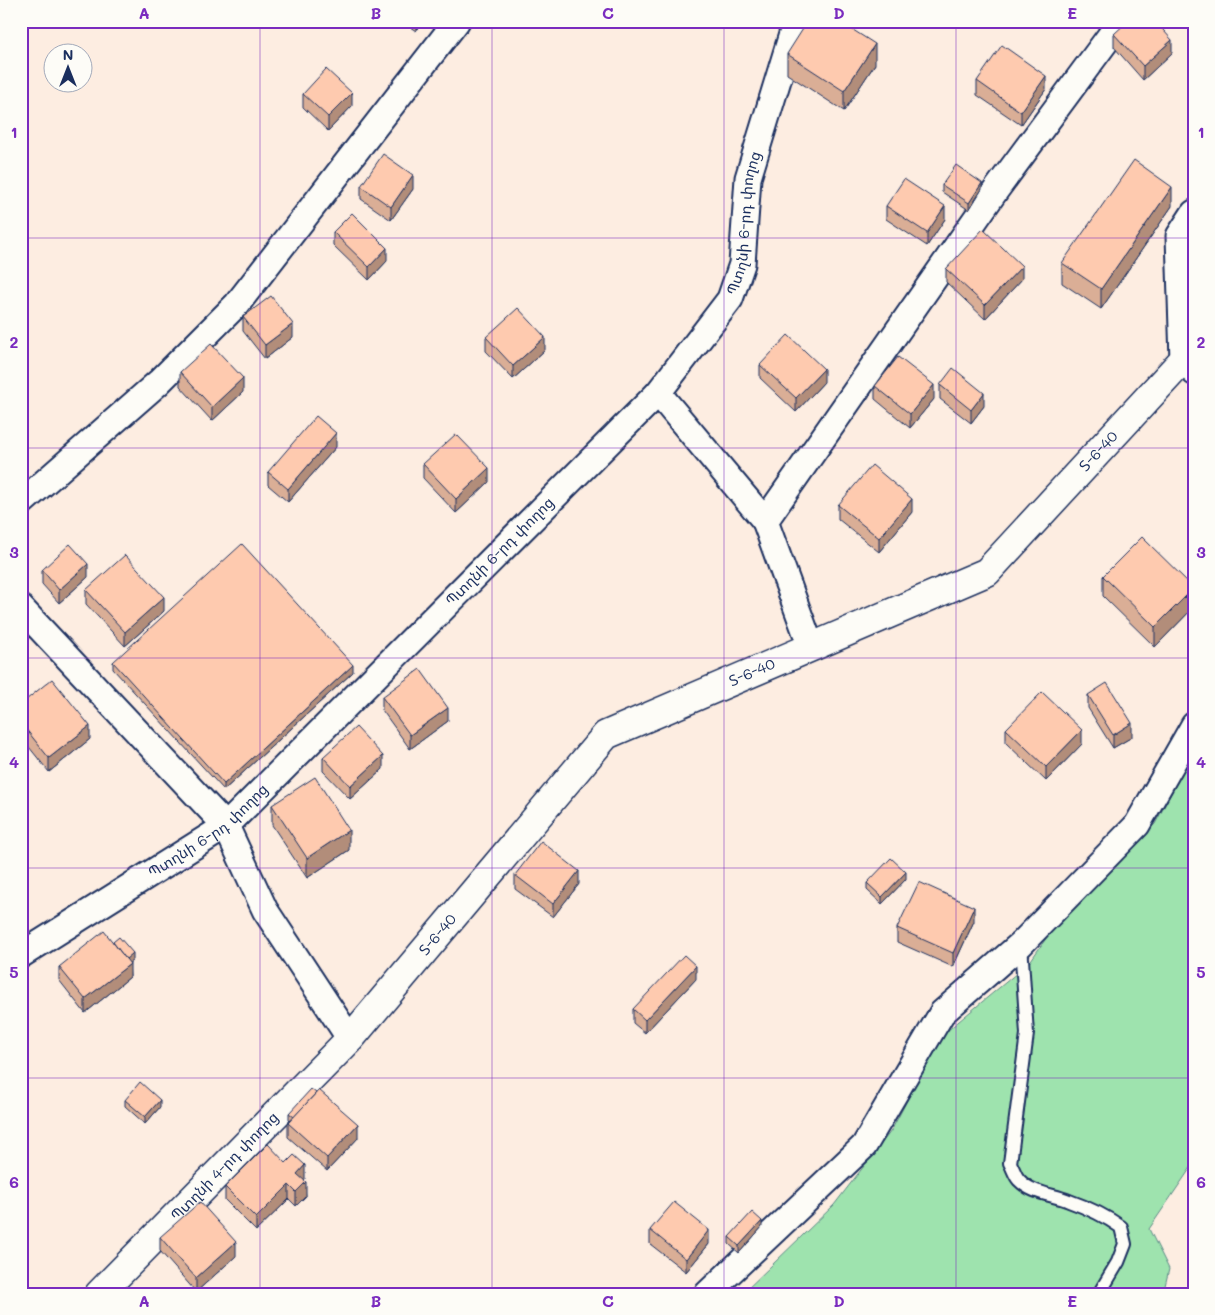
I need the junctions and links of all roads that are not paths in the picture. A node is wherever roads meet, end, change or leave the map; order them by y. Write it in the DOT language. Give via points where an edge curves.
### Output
graph roads {
  1 [pos="457,21"];
  2 [pos="796,21"];
  3 [pos="1120,21"];
  4 [pos="1194,212"];
  5 [pos="1190,362"];
  6 [pos="658,393"];
  7 [pos="21,503"];
  8 [pos="765,521"];
  9 [pos="21,608"];
  10 [pos="811,647"];
  11 [pos="1194,725"];
  12 [pos="226,826"];
  13 [pos="1021,944"];
  14 [pos="21,955"];
  15 [pos="350,1039"];
  16 [pos="99,1294"];
  17 [pos="707,1294"];
  18 [pos="1098,1294"];
  1 -- 7 [label="street" via="237,304 159,382"];
  2 -- 6 [label="street, Պտղնի 6-րդ փողոց" via="748,178 742,264 730,299"];
  3 -- 8 [label="street" via="996,190"];
  4 -- 5 [label="street" via="1179,236"];
  5 -- 10 [label="street, Տ-6-40 / Տ-6-40" via="987,572"];
  6 -- 8 [label="street"];
  6 -- 12 [label="street, Պտղնի 6-րդ փողոց"];
  8 -- 10 [label="street"];
  9 -- 12 [label="street"];
  10 -- 15 [label="street, Տ-6-40 / Տ-6-40" via="606,735"];
  11 -- 13 [label="street" via="1137,825"];
  12 -- 14 [label="street, Պտղնի 6-րդ փողոց"];
  12 -- 15 [label="street" via="265,910"];
  13 -- 17 [label="street" via="942,1013 864,1146"];
  13 -- 18 [label="lane" via="1027,1034 1010,1163 1018,1180 1033,1190 1069,1201 1122,1227 1125,1244"];
  15 -- 16 [label="street, Պտղնի 4-րդ փողոց / Տ-6-40"];
}
